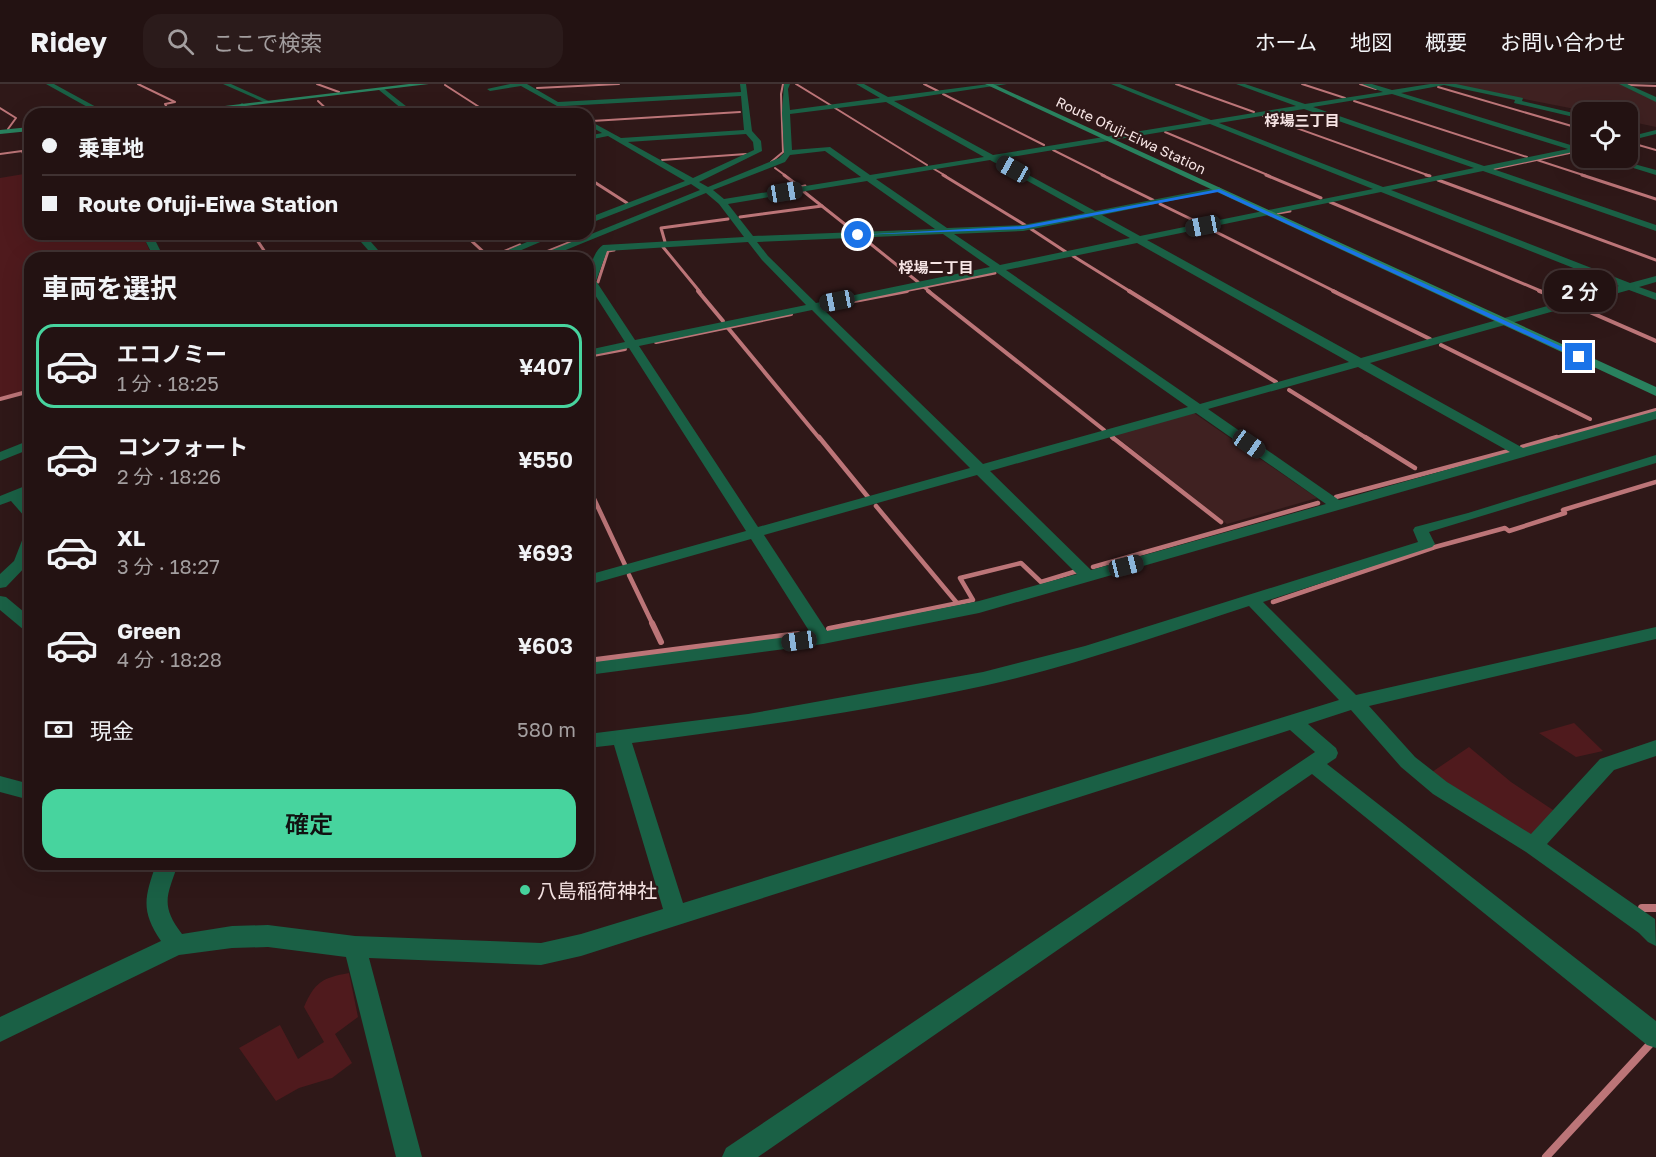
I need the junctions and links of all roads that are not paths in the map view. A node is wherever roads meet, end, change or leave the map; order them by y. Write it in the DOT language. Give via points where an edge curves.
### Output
graph roads {
  1 [pos="48,84"];
  2 [pos="226,84"];
  3 [pos="426,84"];
  4 [pos="743,84"];
  5 [pos="787,84"];
  6 [pos="859,84"];
  7 [pos="1004,84"];
  8 [pos="1114,84"];
  9 [pos="1239,84"];
  10 [pos="1365,84"];
  11 [pos="1444,84"];
  12 [pos="1623,84"];
  13 [pos="990,85"];
  14 [pos="384,87"];
  15 [pos="490,89"];
  16 [pos="1395,93"];
  17 [pos="744,94"];
  18 [pos="887,100"];
  19 [pos="1656,100"];
  20 [pos="268,102"];
  21 [pos="558,104"];
  22 [pos="242,106"];
  23 [pos="1307,107"];
  24 [pos="94,108"];
  25 [pos="222,108"];
  26 [pos="406,108"];
  27 [pos="564,108"];
  28 [pos="785,113"];
  29 [pos="1572,115"];
  30 [pos="1213,123"];
  31 [pos="594,125"];
  32 [pos="1638,129"];
  33 [pos="24,130"];
  34 [pos="0,132"];
  35 [pos="748,132"];
  36 [pos="1655,133"];
  37 [pos="609,134"];
  38 [pos="1638,136"];
  39 [pos="594,137"];
  40 [pos="1107,139"];
  41 [pos="619,140"];
  42 [pos="1572,146"];
  43 [pos="1572,151"];
  44 [pos="788,153"];
  45 [pos="993,158"];
  46 [pos="1483,168"];
  47 [pos="1638,168"];
  48 [pos="1656,173"];
  49 [pos="869,178"];
  50 [pos="691,182"];
  51 [pos="1382,189"];
  52 [pos="1219,190"];
  53 [pos="709,191"];
  54 [pos="722,202"];
  55 [pos="1266,213"];
  56 [pos="1093,214"];
  57 [pos="594,219"];
  58 [pos="1656,228"];
  59 [pos="945,231"];
  60 [pos="594,236"];
  61 [pos="1139,238"];
  62 [pos="751,239"];
  63 [pos="364,240"];
  64 [pos="539,240"];
  65 [pos="583,240"];
  66 [pos="375,252"];
  67 [pos="509,252"];
  68 [pos="552,252"];
  69 [pos="998,269"];
  70 [pos="594,271"];
  71 [pos="1656,279"];
  72 [pos="594,287"];
  73 [pos="1630,287"];
  74 [pos="1656,297"];
  75 [pos="814,306"];
  76 [pos="1502,322"];
  77 [pos="632,344"];
  78 [pos="594,352"];
  79 [pos="1360,363"];
  80 [pos="1656,392"];
  81 [pos="1197,408"];
  82 [pos="1656,415"];
  83 [pos="24,447"];
  84 [pos="1522,453"];
  85 [pos="0,457"];
  86 [pos="1656,459"];
  87 [pos="980,470"];
  88 [pos="24,490"];
  89 [pos="6,498"];
  90 [pos="1335,504"];
  91 [pos="24,510"];
  92 [pos="754,534"];
  93 [pos="24,555"];
  94 [pos="1088,576"];
  95 [pos="594,578"];
  96 [pos="0,583"];
  97 [pos="0,601"];
  98 [pos="1253,601"];
  99 [pos="24,621"];
  100 [pos="1656,633"];
  101 [pos="823,638"];
  102 [pos="594,668"];
  103 [pos="1354,703"];
  104 [pos="1292,721"];
  105 [pos="621,736"];
  106 [pos="594,740"];
  107 [pos="1656,748"];
  108 [pos="1314,764"];
  109 [pos="0,784"];
  110 [pos="24,790"];
  111 [pos="1533,846"];
  112 [pos="165,870"];
  113 [pos="676,914"];
  114 [pos="1656,934"];
  115 [pos="177,945"];
  116 [pos="355,947"];
  117 [pos="0,1030"];
  118 [pos="1656,1036"];
  119 [pos="409,1157"];
  120 [pos="735,1157"];
  1 -- 24 [label="street"];
  2 -- 20 [label="street"];
  3 -- 14 [label="main road"];
  4 -- 17 [label="street"];
  5 -- 28 [label="street"];
  6 -- 18 [label="street"];
  7 -- 13 [label="street"];
  8 -- 30 [label="street"];
  9 -- 23 [label="street"];
  10 -- 16 [label="street"];
  11 -- 16 [label="street"];
  11 -- 29 [label="street" via="1521,99 1516,102"];
  12 -- 19 [label="street"];
  13 -- 18 [label="street"];
  13 -- 40 [label="main road, Route Ofuji-Eiwa Station"];
  14 -- 20 [label="main road"];
  14 -- 26 [label="street"];
  15 -- 21 [label="street" via="522,84"];
  16 -- 23 [label="street"];
  16 -- 42 [label="street"];
  17 -- 21 [label="street"];
  17 -- 35 [label="street"];
  18 -- 28 [label="street"];
  18 -- 45 [label="street"];
  20 -- 22 [label="main road"];
  21 -- 27 [label="street"];
  22 -- 25 [label="main road"];
  23 -- 30 [label="street"];
  23 -- 46 [label="street"];
  28 -- 44 [label="street"];
  30 -- 40 [label="street"];
  30 -- 51 [label="street"];
  31 -- 37 [label="street"];
  32 -- 36 [label="street"];
  33 -- 34 [label="main road"];
  35 -- 41 [label="street"];
  35 -- 50 [label="street" via="757,141 758,151"];
  36 -- 38 [label="street"];
  37 -- 39 [label="street"];
  37 -- 41 [label="street"];
  40 -- 45 [label="street"];
  40 -- 52 [label="main road, Route Ofuji-Eiwa Station"];
  41 -- 50 [label="street"];
  43 -- 46 [label="street"];
  44 -- 49 [label="street" via="827,149"];
  44 -- 53 [label="street" via="776,164"];
  45 -- 49 [label="street"];
  45 -- 56 [label="street"];
  46 -- 51 [label="street"];
  46 -- 58 [label="street"];
  47 -- 48 [label="street"];
  49 -- 54 [label="street"];
  49 -- 59 [label="street"];
  50 -- 53 [label="street"];
  50 -- 57 [label="street"];
  51 -- 55 [label="street"];
  51 -- 73 [label="street"];
  52 -- 55 [label="main road, Route Ofuji-Eiwa Station"];
  52 -- 56 [label="street"];
  53 -- 54 [label="street"];
  53 -- 60 [label="street"];
  54 -- 62 [label="street"];
  55 -- 61 [label="street"];
  55 -- 76 [label="main road, Route Ofuji-Eiwa Station"];
  56 -- 59 [label="street" via="1023,228"];
  56 -- 61 [label="street"];
  59 -- 62 [label="street"];
  59 -- 69 [label="street"];
  61 -- 69 [label="street"];
  61 -- 79 [label="street"];
  62 -- 70 [label="street" via="603,248"];
  62 -- 75 [label="street"];
  63 -- 66 [label="street"];
  64 -- 67 [label="street"];
  65 -- 68 [label="street"];
  69 -- 75 [label="street"];
  69 -- 81 [label="street"];
  71 -- 73 [label="street"];
  72 -- 77 [label="street"];
  73 -- 74 [label="street"];
  73 -- 76 [label="street"];
  75 -- 77 [label="street"];
  75 -- 87 [label="street"];
  76 -- 79 [label="street"];
  76 -- 80 [label="main road, Route Ofuji-Eiwa Station"];
  77 -- 78 [label="street"];
  77 -- 92 [label="street"];
  79 -- 81 [label="street"];
  79 -- 84 [label="street"];
  81 -- 87 [label="street"];
  81 -- 90 [label="street"];
  82 -- 84 [label="street"];
  83 -- 85 [label="street"];
  84 -- 90 [label="street"];
  86 -- 98 [label="street" via="1420,530 1427,544"];
  87 -- 92 [label="street"];
  87 -- 94 [label="street"];
  88 -- 89 [label="street"];
  89 -- 91 [label="street"];
  90 -- 94 [label="street"];
  92 -- 95 [label="street"];
  92 -- 101 [label="street"];
  93 -- 96 [label="street" via="21,563"];
  94 -- 101 [label="street" via="979,607"];
  97 -- 99 [label="street"];
  98 -- 103 [label="street"];
  98 -- 105 [label="street" via="983,679 747,721"];
  100 -- 103 [label="street"];
  101 -- 102 [label="street"];
  103 -- 104 [label="street"];
  103 -- 111 [label="street" via="1408,762 1432,782"];
  104 -- 108 [label="street" via="1329,753"];
  104 -- 113 [label="street"];
  105 -- 106 [label="street"];
  105 -- 113 [label="street"];
  107 -- 111 [label="street" via="1607,764"];
  108 -- 118 [label="street"];
  108 -- 120 [label="street"];
  109 -- 110 [label="street"];
  111 -- 114 [label="street"];
  112 -- 115 [label="street" via="155,902 158,921"];
  113 -- 116 [label="street" via="541,954"];
  115 -- 116 [label="street" via="268,936"];
  115 -- 117 [label="street"];
  116 -- 119 [label="street"];
}
